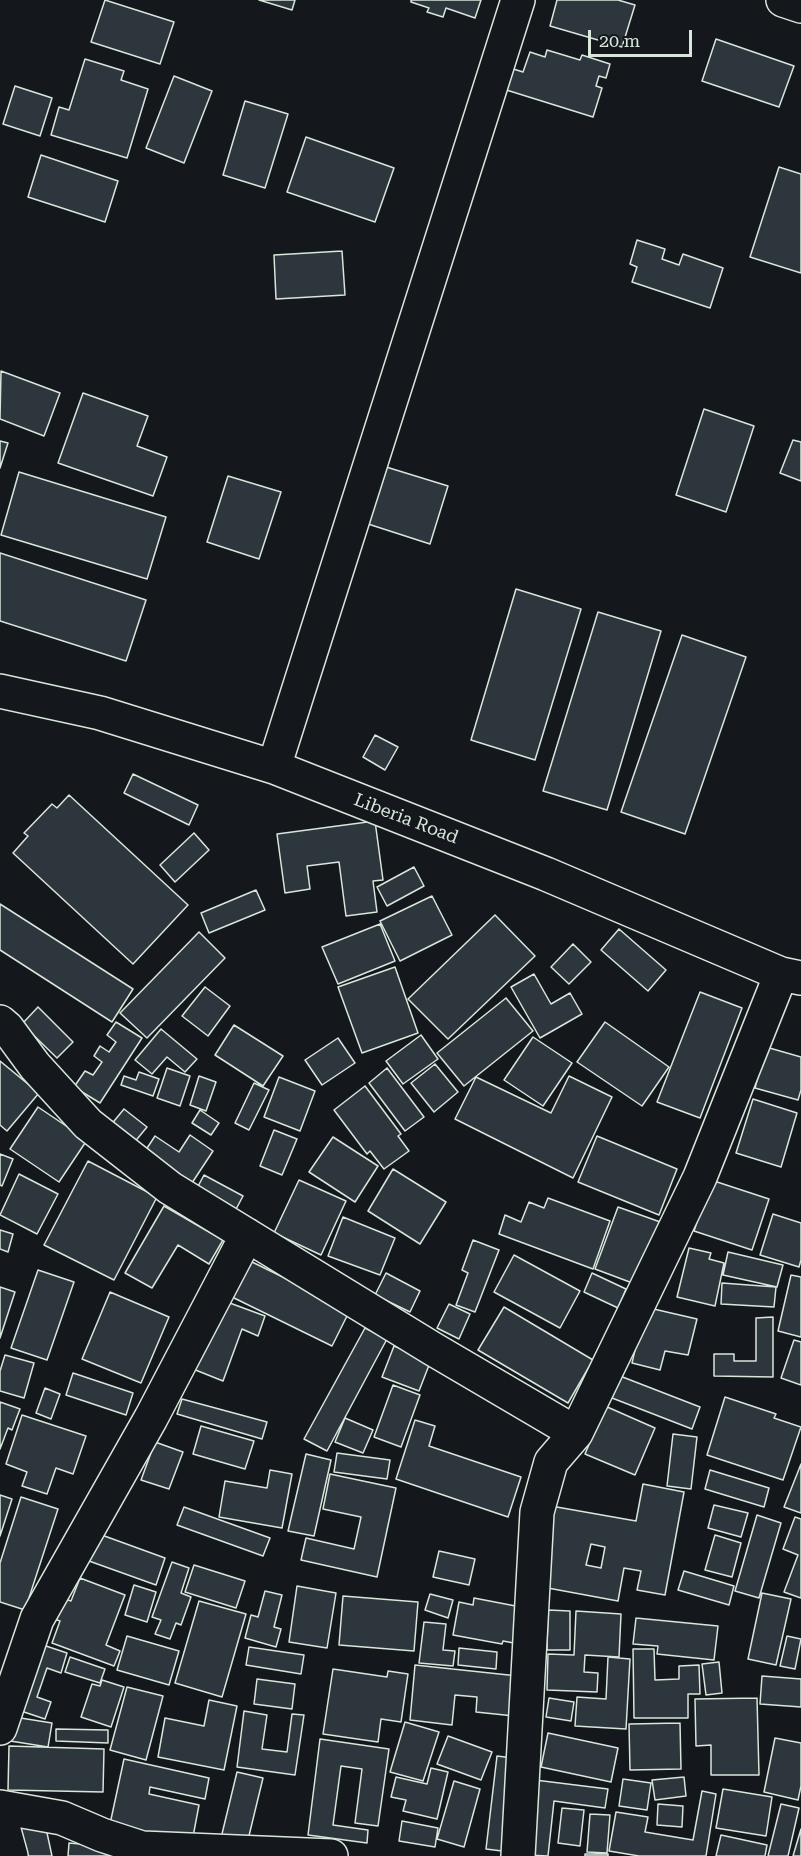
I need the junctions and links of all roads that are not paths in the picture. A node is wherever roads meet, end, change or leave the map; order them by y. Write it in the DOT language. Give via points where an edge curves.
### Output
graph roads {
  1 [pos="518,0"];
  2 [pos="783,0"];
  3 [pos="801,6"];
  4 [pos="0,691"];
  5 [pos="274,767"];
  6 [pos="791,976"];
  7 [pos="0,1022"];
  8 [pos="248,1234"];
  9 [pos="576,1433"];
  10 [pos="0,1728"];
  11 [pos="0,1807"];
  12 [pos="0,1816"];
  13 [pos="11,1856"];
  14 [pos="331,1856"];
  15 [pos="518,1856"];
  1 -- 5 [label="street"];
  2 -- 3 [label="street"];
  4 -- 5 [label="street, Liberia Road" via="100,713"];
  5 -- 6 [label="street, Liberia Road"];
  6 -- 9 [label="street" via="700,1177"];
  7 -- 8 [label="street" via="88,1124 170,1188"];
  8 -- 9 [label="street"];
  8 -- 10 [label="street" via="152,1418 37,1619"];
  9 -- 15 [label="street" via="551,1462 537,1512"];
  11 -- 14 [label="street" via="62,1818 142,1848"];
  12 -- 13 [label="street"];
}
